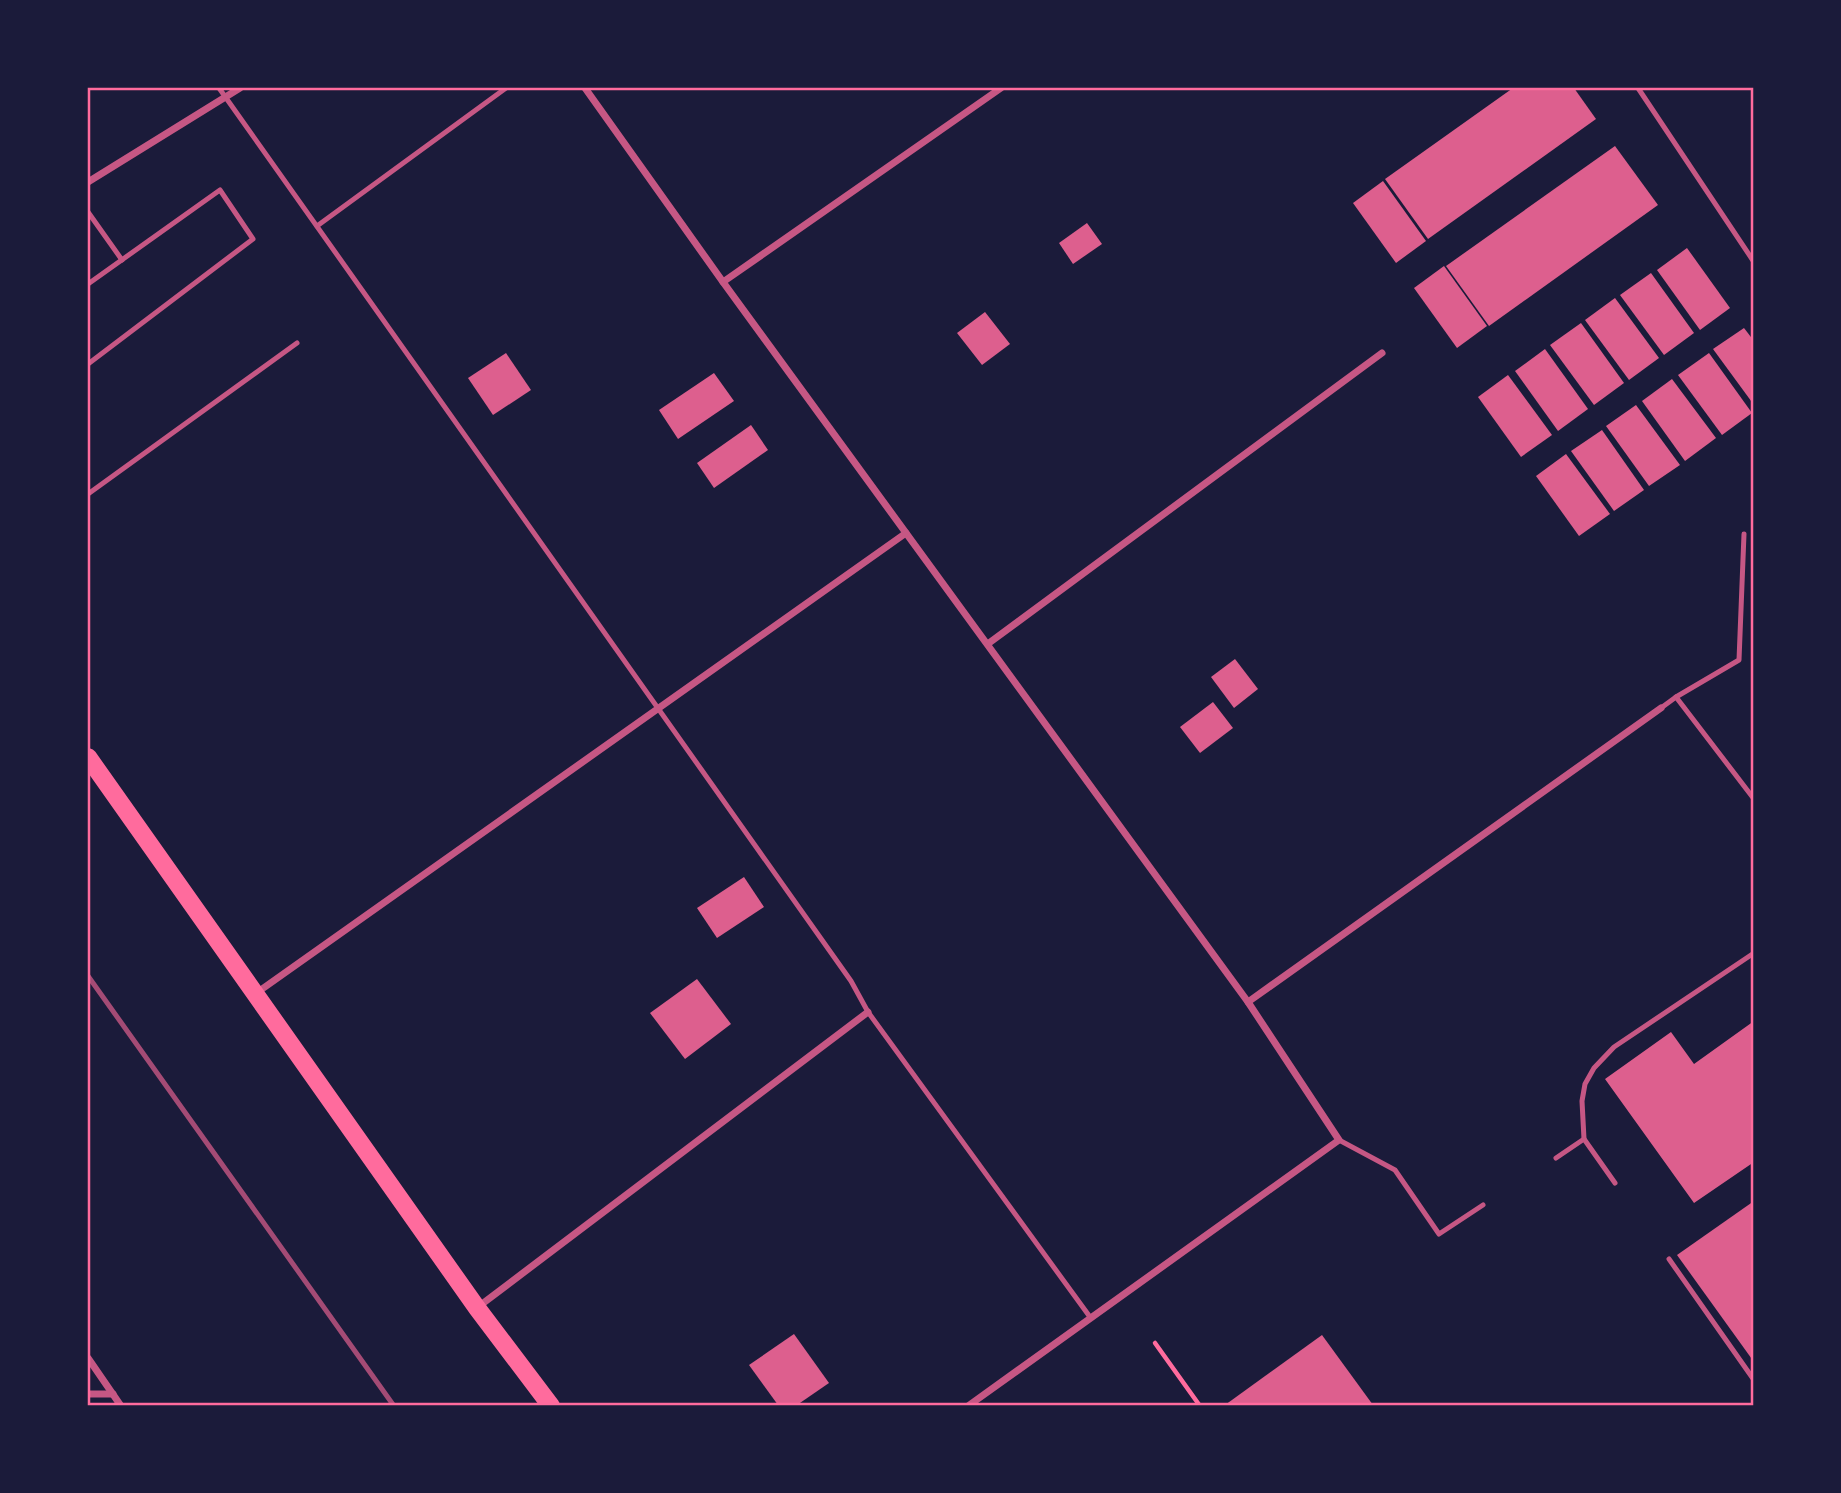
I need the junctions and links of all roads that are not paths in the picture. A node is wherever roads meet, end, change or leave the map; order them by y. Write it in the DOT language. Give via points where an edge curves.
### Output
graph roads {
  1 [pos="219,88"];
  2 [pos="240,88"];
  3 [pos="506,88"];
  4 [pos="585,88"];
  5 [pos="1001,88"];
  6 [pos="1638,88"];
  7 [pos="226,98"];
  8 [pos="88,182"];
  9 [pos="88,212"];
  10 [pos="317,226"];
  11 [pos="122,260"];
  12 [pos="1754,262"];
  13 [pos="723,282"];
  14 [pos="88,285"];
  15 [pos="296,343"];
  16 [pos="1382,353"];
  17 [pos="88,364"];
  18 [pos="88,495"];
  19 [pos="906,533"];
  20 [pos="1744,534"];
  21 [pos="989,643"];
  22 [pos="1676,697"];
  23 [pos="658,708"];
  24 [pos="1661,708"];
  25 [pos="88,757"];
  26 [pos="1754,799"];
  27 [pos="1754,953"];
  28 [pos="255,994"];
  29 [pos="1248,1002"];
  30 [pos="868,1012"];
  31 [pos="1584,1139"];
  32 [pos="1339,1140"];
  33 [pos="1556,1158"];
  34 [pos="1615,1184"];
  35 [pos="1483,1205"];
  36 [pos="1669,1259"];
  37 [pos="477,1308"];
  38 [pos="1090,1317"];
  39 [pos="88,1358"];
  40 [pos="1754,1380"];
  41 [pos="88,1394"];
  42 [pos="113,1394"];
  43 [pos="121,1405"];
  44 [pos="551,1405"];
  45 [pos="968,1405"];
  1 -- 7 [label="lane"];
  2 -- 7 [label="street"];
  3 -- 10 [label="lane"];
  4 -- 13 [label="street"];
  5 -- 13 [label="street"];
  6 -- 12 [label="lane"];
  7 -- 8 [label="street"];
  7 -- 10 [label="lane"];
  9 -- 11 [label="lane"];
  10 -- 23 [label="lane"];
  11 -- 14 [label="lane"];
  11 -- 17 [label="lane" via="220,190 253,239"];
  13 -- 19 [label="street"];
  15 -- 18 [label="lane"];
  16 -- 21 [label="street"];
  19 -- 21 [label="street"];
  19 -- 23 [label="street"];
  20 -- 22 [label="lane" via="1739,660"];
  21 -- 29 [label="street"];
  22 -- 24 [label="lane"];
  22 -- 26 [label="lane"];
  23 -- 28 [label="street"];
  23 -- 30 [label="lane"];
  24 -- 29 [label="street"];
  25 -- 28 [label="main road"];
  27 -- 31 [label="lane" via="1604,1056 1585,1084"];
  28 -- 37 [label="main road"];
  29 -- 32 [label="street"];
  30 -- 37 [label="street"];
  30 -- 38 [label="lane"];
  31 -- 33 [label="lane"];
  31 -- 34 [label="lane"];
  32 -- 35 [label="lane" via="1395,1170 1439,1234"];
  32 -- 38 [label="street"];
  36 -- 40 [label="lane"];
  37 -- 44 [label="main road"];
  38 -- 45 [label="street"];
  39 -- 42 [label="street"];
  41 -- 42 [label="street"];
  42 -- 43 [label="street"];
}
